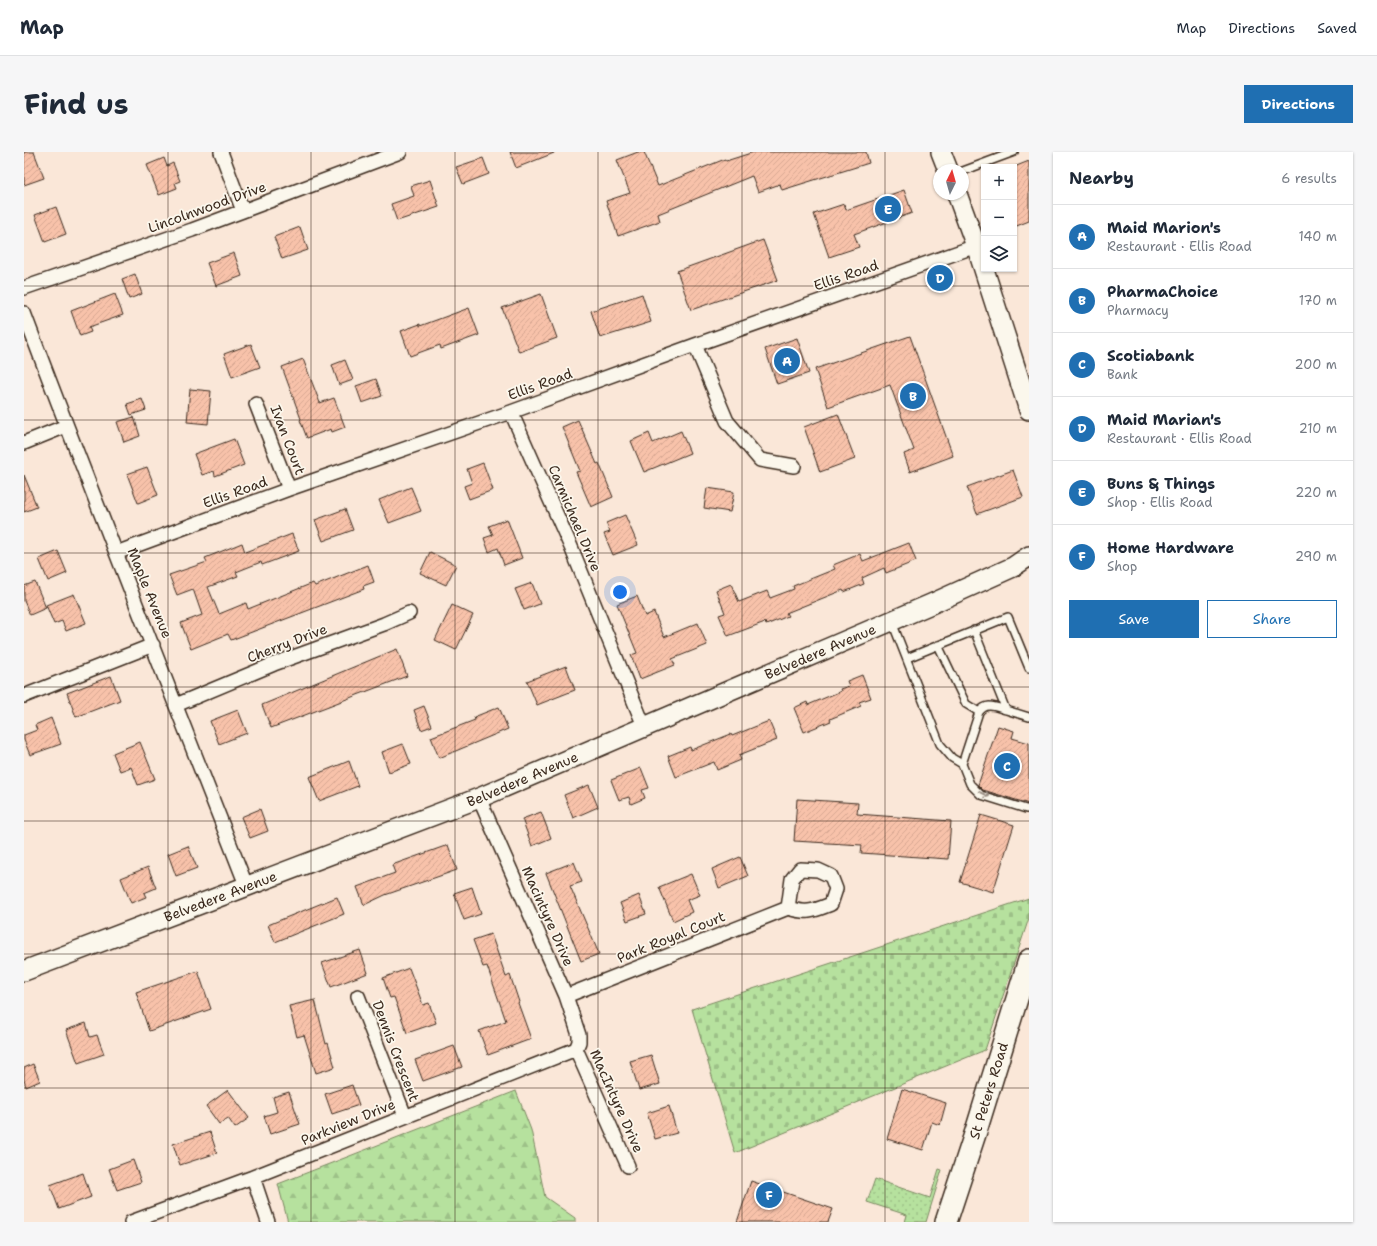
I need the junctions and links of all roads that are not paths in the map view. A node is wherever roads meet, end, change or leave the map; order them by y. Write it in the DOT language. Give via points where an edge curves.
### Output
graph roads {
  1 [pos="222,152"];
  2 [pos="400,152"];
  3 [pos="941,152"];
  4 [pos="1014,152"];
  5 [pos="946,164"];
  6 [pos="969,169"];
  7 [pos="959,200"];
  8 [pos="243,211"];
  9 [pos="976,246"];
  10 [pos="24,288"];
  11 [pos="24,313"];
  12 [pos="695,345"];
  13 [pos="256,404"];
  14 [pos="1029,410"];
  15 [pos="511,412"];
  16 [pos="66,426"];
  17 [pos="24,443"];
  18 [pos="794,466"];
  19 [pos="289,489"];
  20 [pos="116,553"];
  21 [pos="1025,560"];
  22 [pos="409,612"];
  23 [pos="891,621"];
  24 [pos="974,630"];
  25 [pos="153,645"];
  26 [pos="938,645"];
  27 [pos="907,658"];
  28 [pos="1029,668"];
  29 [pos="24,696"];
  30 [pos="176,705"];
  31 [pos="1006,710"];
  32 [pos="979,712"];
  33 [pos="1029,717"];
  34 [pos="644,726"];
  35 [pos="962,764"];
  36 [pos="479,798"];
  37 [pos="1029,809"];
  38 [pos="246,886"];
  39 [pos="788,908"];
  40 [pos="1029,960"];
  41 [pos="24,971"];
  42 [pos="358,996"];
  43 [pos="566,996"];
  44 [pos="576,1049"];
  45 [pos="405,1116"];
  46 [pos="628,1166"];
  47 [pos="253,1177"];
  48 [pos="131,1222"];
  49 [pos="268,1222"];
  50 [pos="946,1222"];
  1 -- 8 [label="street"];
  2 -- 8 [label="street, Lincolnwood Drive"];
  3 -- 5 [label="main road"];
  4 -- 6 [label="lane"];
  7 -- 9 [label="main road"];
  8 -- 10 [label="street, Lincolnwood Drive"];
  9 -- 12 [label="street, Ellis Road"];
  9 -- 14 [label="main road"];
  11 -- 16 [label="street, Maple Avenue"];
  12 -- 15 [label="street, Ellis Road"];
  12 -- 18 [label="street" via="727,422 760,460"];
  13 -- 19 [label="street, Ivan Court"];
  15 -- 19 [label="street, Ellis Road"];
  15 -- 34 [label="street, Carmichael Drive" via="571,547"];
  16 -- 17 [label="street"];
  16 -- 20 [label="street, Maple Avenue"];
  19 -- 20 [label="street, Ellis Road"];
  20 -- 25 [label="street, Maple Avenue"];
  21 -- 23 [label="main road, Belvedere Avenue"];
  22 -- 30 [label="street, Cherry Drive"];
  23 -- 27 [label="lane"];
  23 -- 34 [label="main road, Belvedere Avenue"];
  24 -- 26 [label="lane"];
  24 -- 28 [label="lane" via="1008,617"];
  24 -- 31 [label="lane"];
  25 -- 29 [label="street"];
  25 -- 30 [label="street, Maple Avenue"];
  26 -- 27 [label="lane"];
  26 -- 32 [label="lane" via="966,704"];
  27 -- 35 [label="lane" via="940,744 952,758"];
  30 -- 38 [label="street, Maple Avenue"];
  31 -- 32 [label="lane" via="989,705"];
  31 -- 33 [label="lane"];
  32 -- 35 [label="lane"];
  34 -- 36 [label="main road, Belvedere Avenue"];
  35 -- 37 [label="lane, one-way" via="970,784 981,795"];
  36 -- 38 [label="main road, Belvedere Avenue"];
  36 -- 43 [label="street, Macintyre Drive"];
  38 -- 41 [label="main road, Belvedere Avenue"];
  39 -- 43 [label="street, Park Royal Court"];
  40 -- 50 [label="main road, St Peters Road"];
  42 -- 45 [label="street, Dennis Crescent"];
  43 -- 44 [label="street, Macintyre Drive" via="579,1035"];
  44 -- 45 [label="street, Parkview Drive"];
  44 -- 46 [label="street, MacIntyre Drive"];
  45 -- 47 [label="street, Parkview Drive"];
  47 -- 48 [label="street, Parkview Drive"];
  47 -- 49 [label="street"];
}
